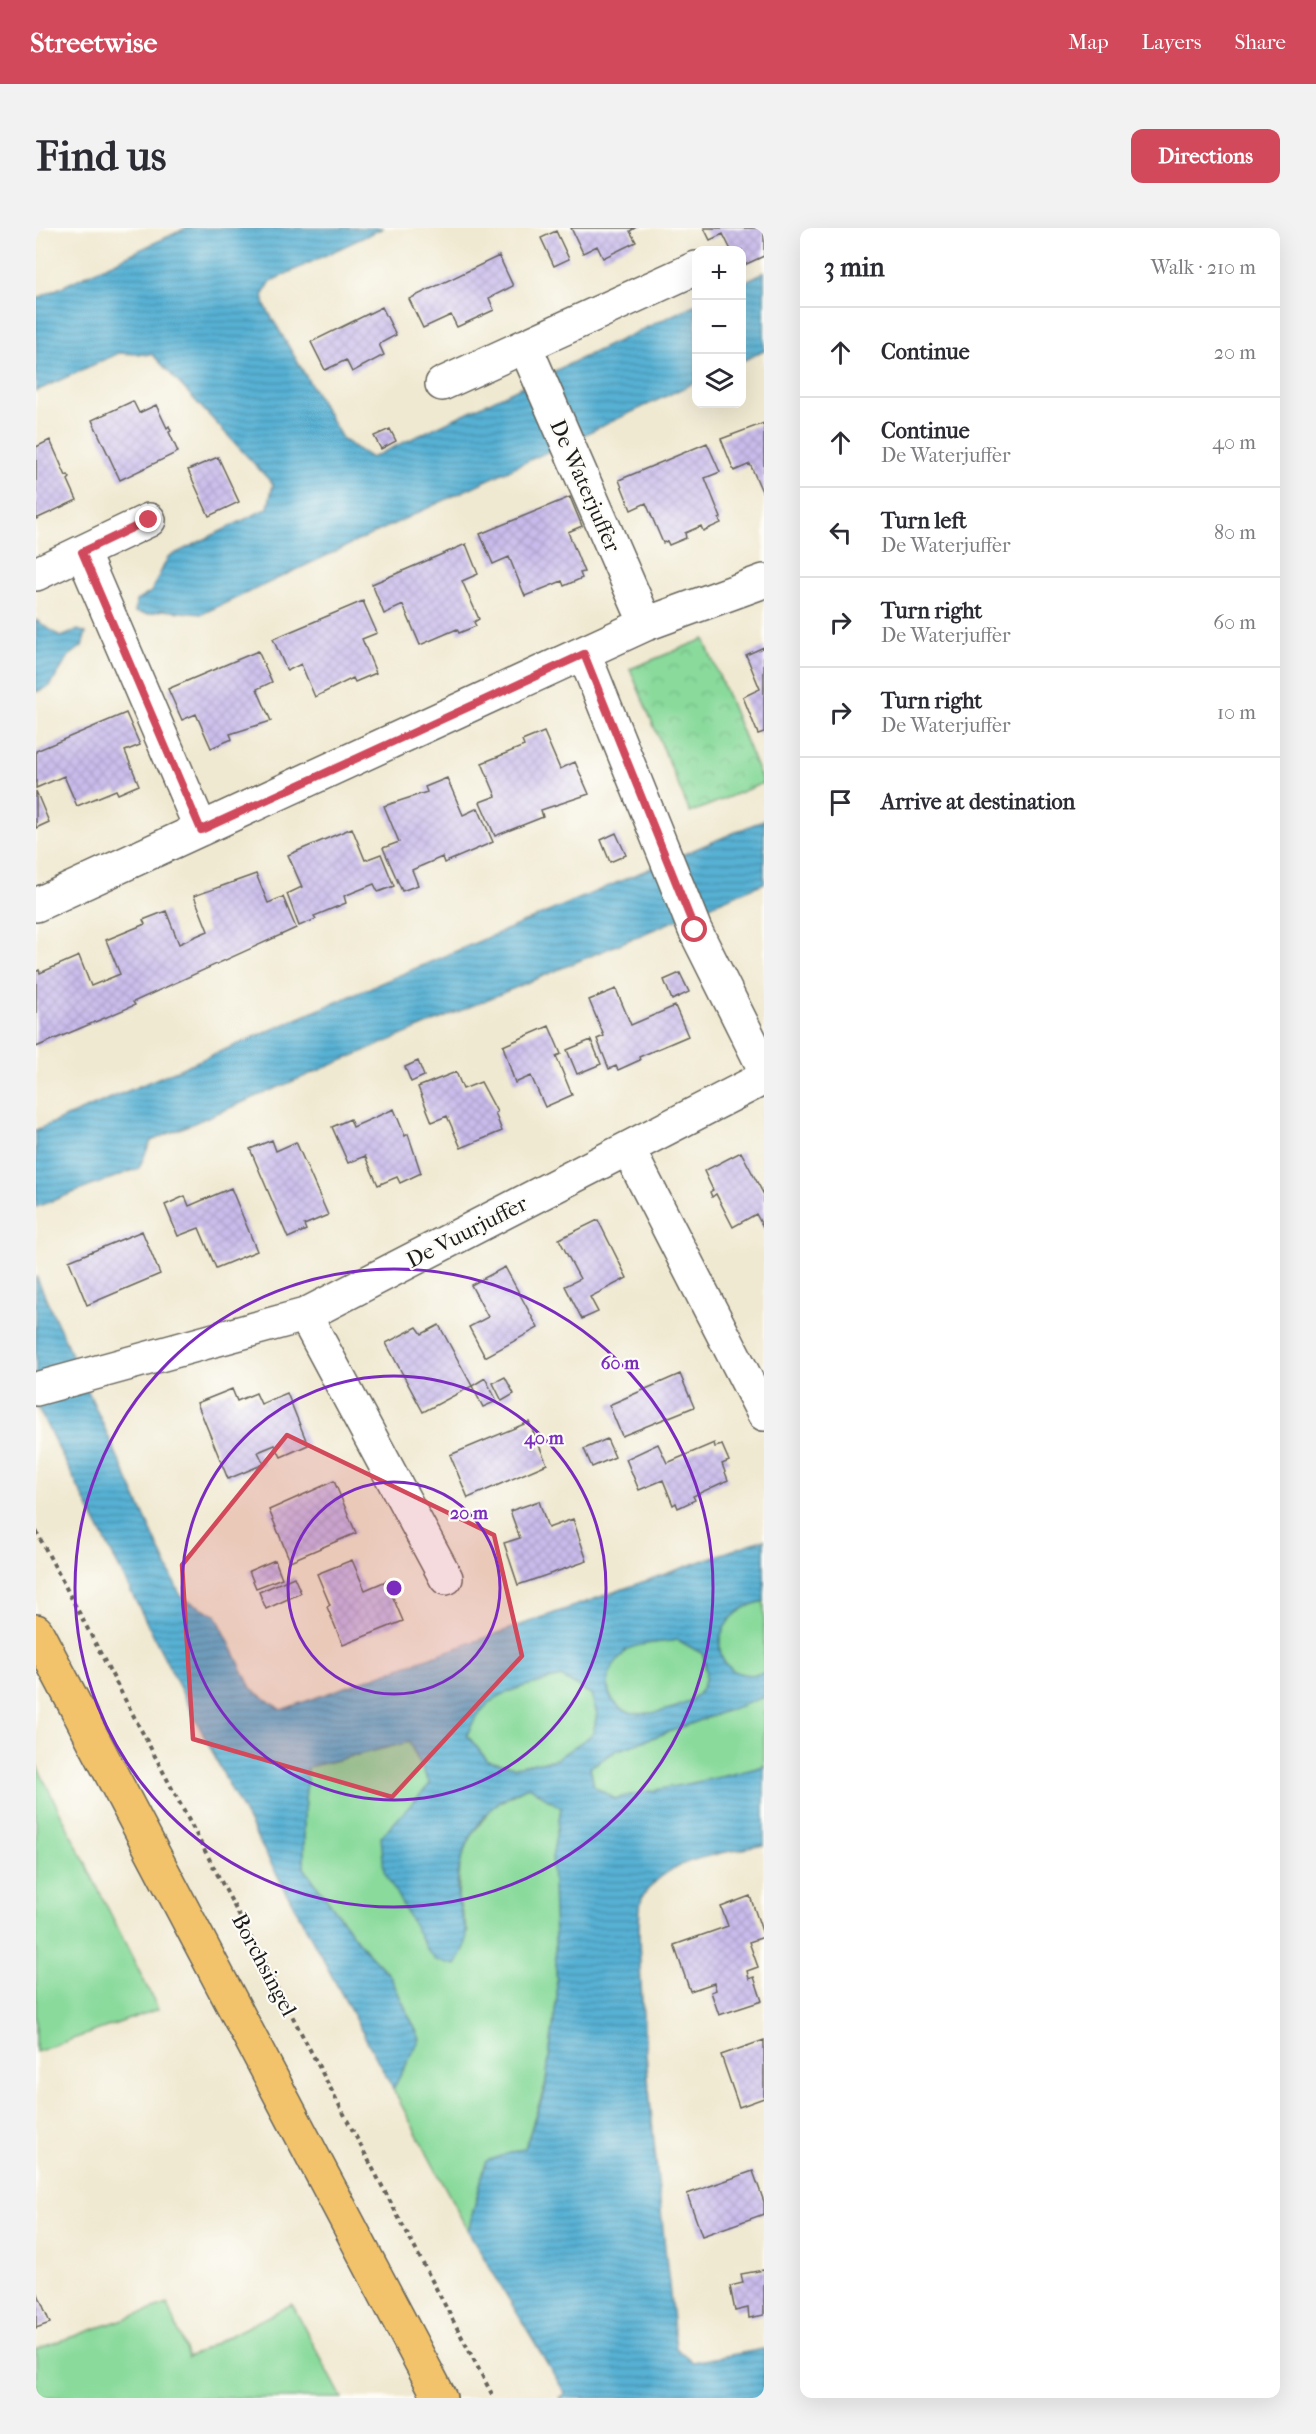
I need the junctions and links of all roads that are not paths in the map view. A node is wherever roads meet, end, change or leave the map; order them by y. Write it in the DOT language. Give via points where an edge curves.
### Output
graph roads {
  1 [pos="692,269"];
  2 [pos="530,359"];
  3 [pos="442,384"];
  4 [pos="149,520"];
  5 [pos="82,552"];
  6 [pos="36,574"];
  7 [pos="764,581"];
  8 [pos="646,624"];
  9 [pos="584,654"];
  10 [pos="201,830"];
  11 [pos="36,905"];
  12 [pos="764,1068"];
  13 [pos="764,1078"];
  14 [pos="628,1149"];
  15 [pos="305,1315"];
  16 [pos="36,1389"];
  17 [pos="764,1414"];
  18 [pos="446,1578"];
  19 [pos="36,1631"];
  20 [pos="440,2398"];
  1 -- 2 [label="street"];
  2 -- 3 [label="street"];
  2 -- 8 [label="street, De Waterjuffer"];
  4 -- 5 [label="street"];
  5 -- 6 [label="street"];
  5 -- 10 [label="street"];
  7 -- 8 [label="street"];
  8 -- 9 [label="street"];
  9 -- 10 [label="street"];
  9 -- 12 [label="street" via="695,930"];
  10 -- 11 [label="street"];
  13 -- 14 [label="street, De Vuurjuffer"];
  14 -- 15 [label="street, De Vuurjuffer"];
  14 -- 17 [label="street"];
  15 -- 16 [label="street, De Vuurjuffer"];
  15 -- 18 [label="street"];
  19 -- 20 [label="main road, Borchsingel"];
}
